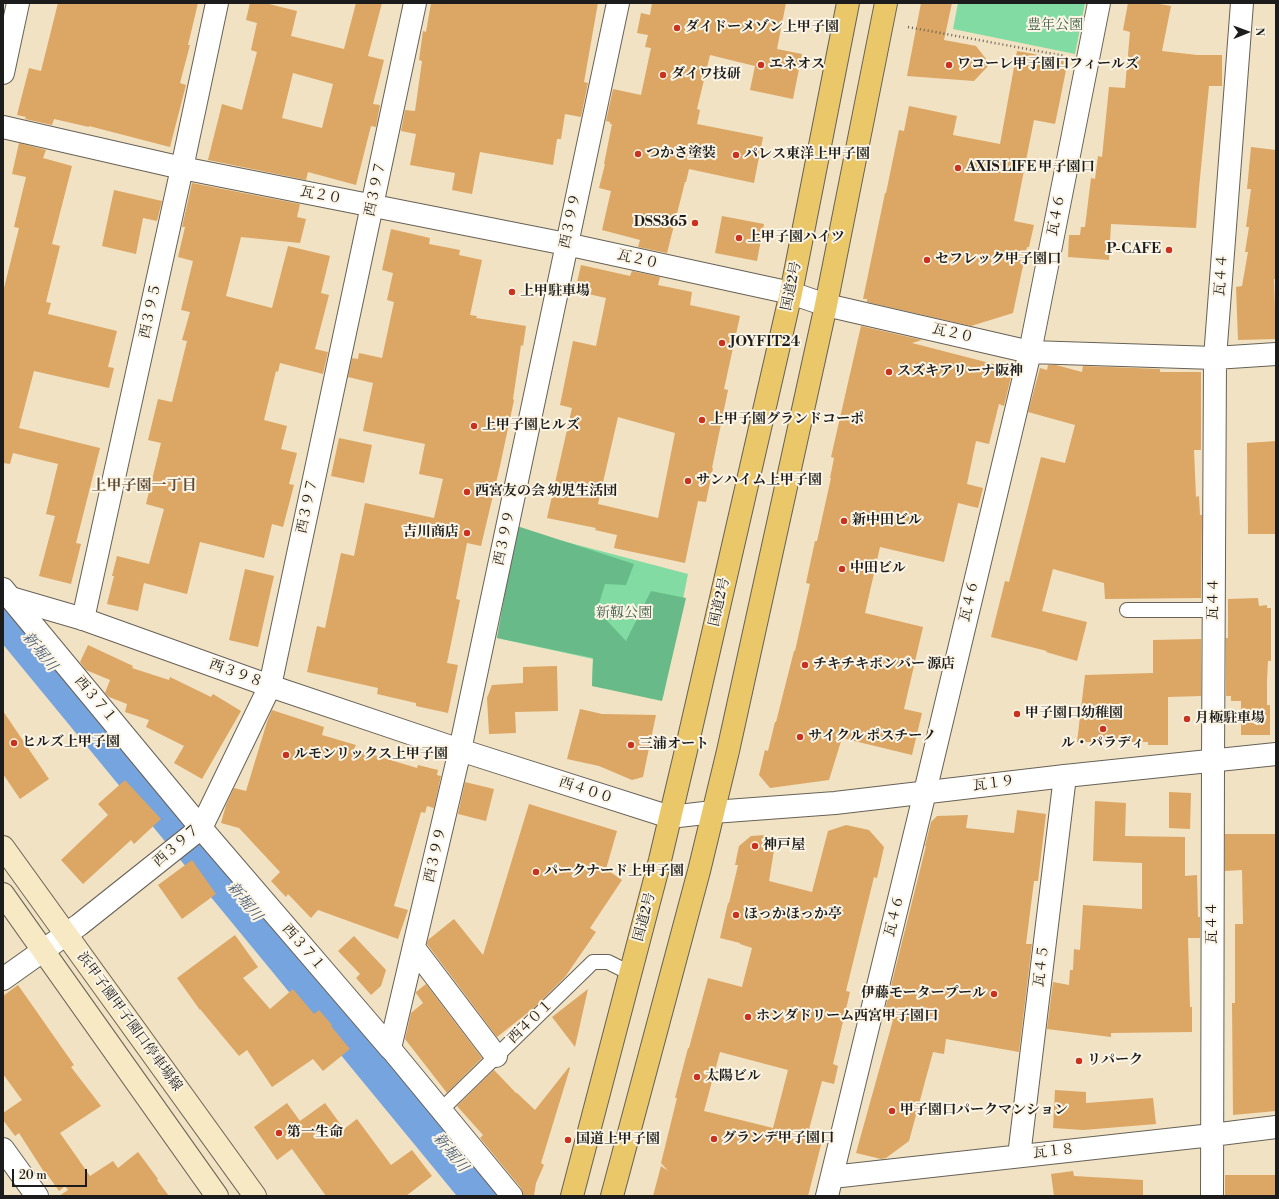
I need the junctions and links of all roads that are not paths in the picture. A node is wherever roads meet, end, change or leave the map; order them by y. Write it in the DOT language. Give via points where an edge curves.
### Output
graph roads {
  1 [pos="18,3"];
  2 [pos="217,3"];
  3 [pos="415,3"];
  4 [pos="618,3"];
  5 [pos="848,3"];
  6 [pos="886,3"];
  7 [pos="1099,3"];
  8 [pos="1242,3"];
  9 [pos="3,73"];
  10 [pos="3,127"];
  11 [pos="182,168"];
  12 [pos="373,206"];
  13 [pos="566,244"];
  14 [pos="792,293"];
  15 [pos="826,305"];
  16 [pos="1030,352"];
  17 [pos="1276,354"];
  18 [pos="1215,358"];
  19 [pos="7,593"];
  20 [pos="1127,610"];
  21 [pos="1214,610"];
  22 [pos="83,619"];
  23 [pos="270,686"];
  24 [pos="460,750"];
  25 [pos="1276,754"];
  26 [pos="1213,761"];
  27 [pos="1065,776"];
  28 [pos="925,792"];
  29 [pos="713,812"];
  30 [pos="670,818"];
  31 [pos="196,832"];
  32 [pos="3,847"];
  33 [pos="3,894"];
  34 [pos="66,935"];
  35 [pos="414,948"];
  36 [pos="44,951"];
  37 [pos="630,973"];
  38 [pos="3,979"];
  39 [pos="390,1048"];
  40 [pos="496,1056"];
  41 [pos="441,1110"];
  42 [pos="1276,1127"];
  43 [pos="1212,1135"];
  44 [pos="3,1149"];
  45 [pos="1019,1156"];
  46 [pos="829,1187"];
  47 [pos="37,1196"];
  48 [pos="218,1196"];
  49 [pos="255,1196"];
  50 [pos="512,1196"];
  51 [pos="572,1196"];
  52 [pos="612,1196"];
  53 [pos="1212,1196"];
  1 -- 9 [label="street"];
  2 -- 11 [label="street, 西３９５"];
  3 -- 12 [label="street, 西３９７"];
  4 -- 13 [label="street, 西３９９"];
  5 -- 14 [label="highway, 国道2号"];
  6 -- 15 [label="highway"];
  7 -- 16 [label="street, 瓦４６"];
  8 -- 18 [label="street, 瓦４４"];
  10 -- 11 [label="street, 瓦２０"];
  11 -- 12 [label="street, 瓦２０"];
  11 -- 22 [label="street, 西３９５"];
  12 -- 13 [label="street, 瓦２０"];
  12 -- 23 [label="street, 西３９７"];
  13 -- 14 [label="street, 瓦２０"];
  13 -- 24 [label="street, 西３９９"];
  14 -- 15 [label="street, 瓦２０"];
  14 -- 30 [label="highway, 国道2号"];
  15 -- 16 [label="street, 瓦２０"];
  15 -- 29 [label="highway"];
  16 -- 18 [label="street, 瓦２０"];
  16 -- 28 [label="street, 瓦４６"];
  17 -- 18 [label="street, 瓦２０"];
  18 -- 21 [label="street, 瓦４４"];
  19 -- 22 [label="street, 西３９８"];
  19 -- 31 [label="street, 西３７１"];
  20 -- 21 [label="lane"];
  21 -- 26 [label="street, 瓦４４"];
  22 -- 23 [label="street, 西３９８"];
  23 -- 24 [label="street, 西３９８"];
  23 -- 31 [label="street, 西３９７"];
  24 -- 30 [label="street, 西４００"];
  24 -- 35 [label="street, 西３９９"];
  25 -- 26 [label="street, 瓦１９"];
  26 -- 27 [label="street, 瓦１９"];
  26 -- 43 [label="street, 瓦４４"];
  27 -- 28 [label="street, 瓦１９"];
  27 -- 45 [label="street, 瓦４５"];
  28 -- 29 [label="street, 瓦１９" via="835,803"];
  28 -- 46 [label="street, 瓦４６"];
  29 -- 30 [label="street, 西４００"];
  29 -- 52 [label="highway"];
  30 -- 37 [label="highway, 国道2号"];
  31 -- 34 [label="street, 西３９７"];
  31 -- 39 [label="street, 西３７１"];
  32 -- 34 [label="main road, 浜甲子園甲子園口停車場線"];
  33 -- 36 [label="main road, 浜甲子園甲子園口停車場線"];
  34 -- 36 [label="street, 西３９７"];
  34 -- 49 [label="main road, 浜甲子園甲子園口停車場線"];
  35 -- 39 [label="street, 西３９９"];
  35 -- 40 [label="street"];
  36 -- 38 [label="street, 西３９７"];
  36 -- 48 [label="main road, 浜甲子園甲子園口停車場線"];
  37 -- 40 [label="lane, 西４０１" via="608,962 593,962"];
  37 -- 51 [label="highway, 国道2号"];
  39 -- 41 [label="street, 西３７１"];
  40 -- 41 [label="lane, 西４０１"];
  41 -- 50 [label="street, 西３７１"];
  42 -- 43 [label="street, 瓦１８"];
  43 -- 45 [label="street, 瓦１８"];
  43 -- 53 [label="street, 瓦４４"];
  44 -- 47 [label="street"];
  45 -- 46 [label="street, 瓦１８"];
}
